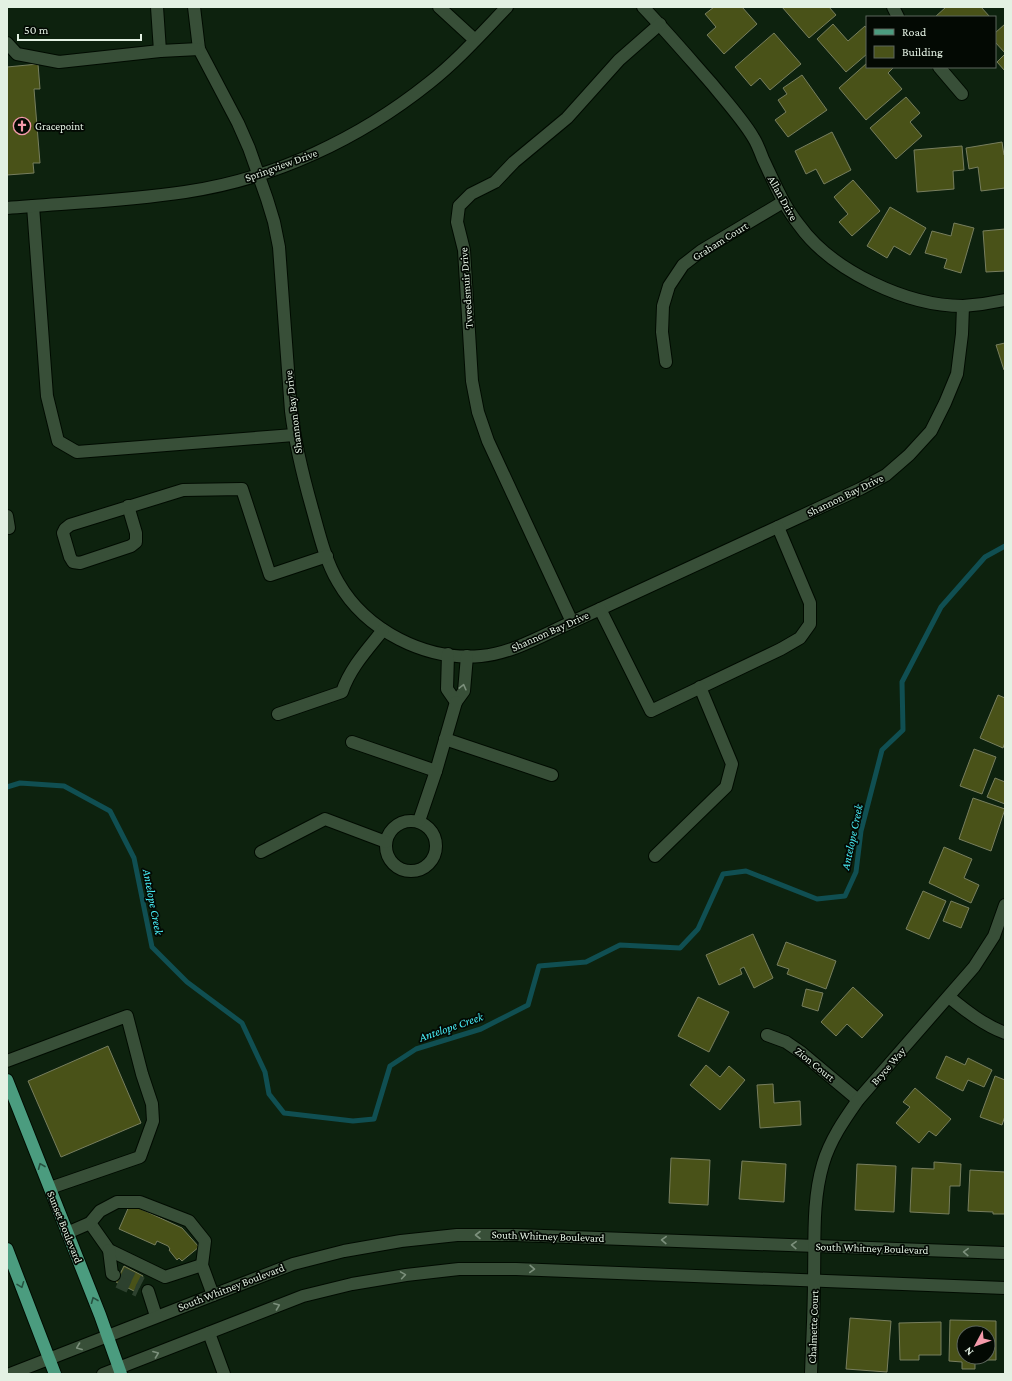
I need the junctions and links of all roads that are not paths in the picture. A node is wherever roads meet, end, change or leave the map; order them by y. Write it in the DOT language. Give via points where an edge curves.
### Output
graph roads {
  1 [pos="157,7"];
  2 [pos="194,7"];
  3 [pos="439,7"];
  4 [pos="507,7"];
  5 [pos="643,7"];
  6 [pos="893,7"];
  7 [pos="898,16"];
  8 [pos="660,24"];
  9 [pos="475,40"];
  10 [pos="7,44"];
  11 [pos="199,49"];
  12 [pos="160,51"];
  13 [pos="940,68"];
  14 [pos="962,94"];
  15 [pos="258,175"];
  16 [pos="783,202"];
  17 [pos="33,206"];
  18 [pos="7,208"];
  19 [pos="1005,300"];
  20 [pos="963,306"];
  21 [pos="666,362"];
  22 [pos="294,435"];
  23 [pos="128,506"];
  24 [pos="7,516"];
  25 [pos="9,528"];
  26 [pos="778,528"];
  27 [pos="327,556"];
  28 [pos="600,609"];
  29 [pos="572,622"];
  30 [pos="383,630"];
  31 [pos="448,654"];
  32 [pos="467,656"];
  33 [pos="700,687"];
  34 [pos="456,702"];
  35 [pos="278,714"];
  36 [pos="445,739"];
  37 [pos="352,742"];
  38 [pos="436,771"];
  39 [pos="552,775"];
  40 [pos="419,822"];
  41 [pos="386,842"];
  42 [pos="261,852"];
  43 [pos="655,856"];
  44 [pos="1005,905"];
  45 [pos="949,997"];
  46 [pos="1005,1033"];
  47 [pos="767,1035"];
  48 [pos="7,1061"];
  49 [pos="7,1080"];
  50 [pos="858,1100"];
  51 [pos="50,1188"];
  52 [pos="90,1223"];
  53 [pos="67,1233"];
  54 [pos="814,1246"];
  55 [pos="7,1249"];
  56 [pos="109,1250"];
  57 [pos="1005,1254"];
  58 [pos="202,1265"];
  59 [pos="118,1277"];
  60 [pos="165,1277"];
  61 [pos="814,1280"];
  62 [pos="1005,1288"];
  63 [pos="213,1295"];
  64 [pos="156,1316"];
  65 [pos="209,1333"];
  66 [pos="108,1336"];
  67 [pos="50,1359"];
  68 [pos="120,1371"];
  69 [pos="10,1374"];
  70 [pos="55,1374"];
  71 [pos="103,1374"];
  72 [pos="224,1374"];
  73 [pos="811,1374"];
  1 -- 12 [label="street"];
  2 -- 11 [label="street"];
  3 -- 9 [label="street"];
  4 -- 9 [label="street, Springview Drive"];
  5 -- 8 [label="street, Allan Drive"];
  6 -- 7 [label="street"];
  8 -- 16 [label="street, Allan Drive" via="753,136"];
  8 -- 29 [label="street, Tweedsmuir Drive" via="619,60 567,118 514,162 495,182 471,194 459,206 457,222 464,250 472,381 478,412 488,442"];
  9 -- 15 [label="street, Springview Drive" via="429,83 398,106 312,155"];
  10 -- 12 [label="street" via="18,54 59,62"];
  11 -- 12 [label="street"];
  11 -- 15 [label="street, Shannon Bay Drive" via="238,123"];
  13 -- 14 [label="street"];
  15 -- 17 [label="street, Springview Drive" via="186,192"];
  15 -- 22 [label="street, Shannon Bay Drive" via="274,222 279,247"];
  16 -- 20 [label="street, Allan Drive" via="799,226 820,247 859,276 900,295 933,303"];
  16 -- 21 [label="street, Graham Court" via="701,251 683,265 669,286 663,306 662,332"];
  17 -- 18 [label="street, Springview Drive"];
  17 -- 22 [label="street" via="46,396 58,441 77,452"];
  19 -- 20 [label="street, Allan Drive"];
  20 -- 26 [label="street, Shannon Bay Drive" via="957,374 931,431 886,475 860,490"];
  22 -- 27 [label="street, Shannon Bay Drive" via="298,458"];
  23 -- 23 [label="street" via="70,525 65,529 63,533 73,562 80,563 136,542"];
  23 -- 27 [label="street" via="183,490 242,489 270,575"];
  24 -- 25 [label="street"];
  26 -- 28 [label="street, Shannon Bay Drive"];
  26 -- 33 [label="street" via="810,603 810,624 800,638 781,649"];
  27 -- 30 [label="street, Shannon Bay Drive" via="338,582 354,604"];
  28 -- 29 [label="street, Shannon Bay Drive"];
  28 -- 33 [label="street" via="651,711"];
  29 -- 32 [label="street, Shannon Bay Drive" via="505,651"];
  30 -- 31 [label="street, Shannon Bay Drive" via="426,650"];
  30 -- 35 [label="street" via="346,678 342,692"];
  31 -- 32 [label="street, Shannon Bay Drive"];
  31 -- 34 [label="street" via="447,689"];
  34 -- 32 [label="street, one-way" via="464,691"];
  33 -- 43 [label="street" via="732,764 726,787"];
  34 -- 36 [label="street"];
  36 -- 38 [label="street"];
  36 -- 39 [label="street"];
  37 -- 38 [label="street"];
  38 -- 40 [label="street"];
  40 -- 41 [label="street" via="409,820 400,823 392,829"];
  40 -- 41 [label="street" via="428,826 437,844 436,854 431,863 423,869 413,872 394,865 388,858"];
  41 -- 42 [label="street" via="325,819"];
  44 -- 45 [label="street, Bryce Way" via="994,936 974,968"];
  45 -- 46 [label="street" via="970,1014"];
  45 -- 50 [label="street, Bryce Way"];
  47 -- 50 [label="street, Zion Court" via="786,1042 802,1053"];
  48 -- 51 [label="street" via="128,1016 152,1104 153,1121 140,1157"];
  51 -- 49 [label="main road, Sunset Boulevard, one-way"];
  50 -- 54 [label="street, Bryce Way" via="843,1121 823,1163 818,1187"];
  51 -- 53 [label="main road, Sunset Boulevard"];
  52 -- 53 [label="street"];
  52 -- 56 [label="street"];
  52 -- 58 [label="street" via="100,1211 117,1202 140,1202 189,1221 205,1241"];
  66 -- 53 [label="main road, Sunset Boulevard, one-way"];
  57 -- 54 [label="street, South Whitney Boulevard, one-way"];
  54 -- 61 [label="street, Chalmette Court"];
  54 -- 63 [label="street, South Whitney Boulevard, one-way" via="516,1234 457,1235 344,1251 293,1264"];
  55 -- 67 [label="main road, one-way"];
  56 -- 59 [label="street" via="112,1274"];
  56 -- 60 [label="street"];
  58 -- 60 [label="street"];
  58 -- 63 [label="street"];
  60 -- 64 [label="street" via="143,1289"];
  61 -- 62 [label="street"];
  65 -- 61 [label="street, one-way" via="303,1296 352,1284 459,1269"];
  61 -- 73 [label="street, Chalmette Court"];
  63 -- 64 [label="street, South Whitney Boulevard"];
  64 -- 66 [label="street, South Whitney Boulevard"];
  68 -- 65 [label="street, one-way"];
  65 -- 72 [label="street"];
  66 -- 67 [label="street, South Whitney Boulevard, one-way"];
  66 -- 68 [label="main road, Sunset Boulevard"];
  67 -- 69 [label="street, South Whitney Boulevard"];
  67 -- 70 [label="main road"];
  68 -- 71 [label="street"];
}
